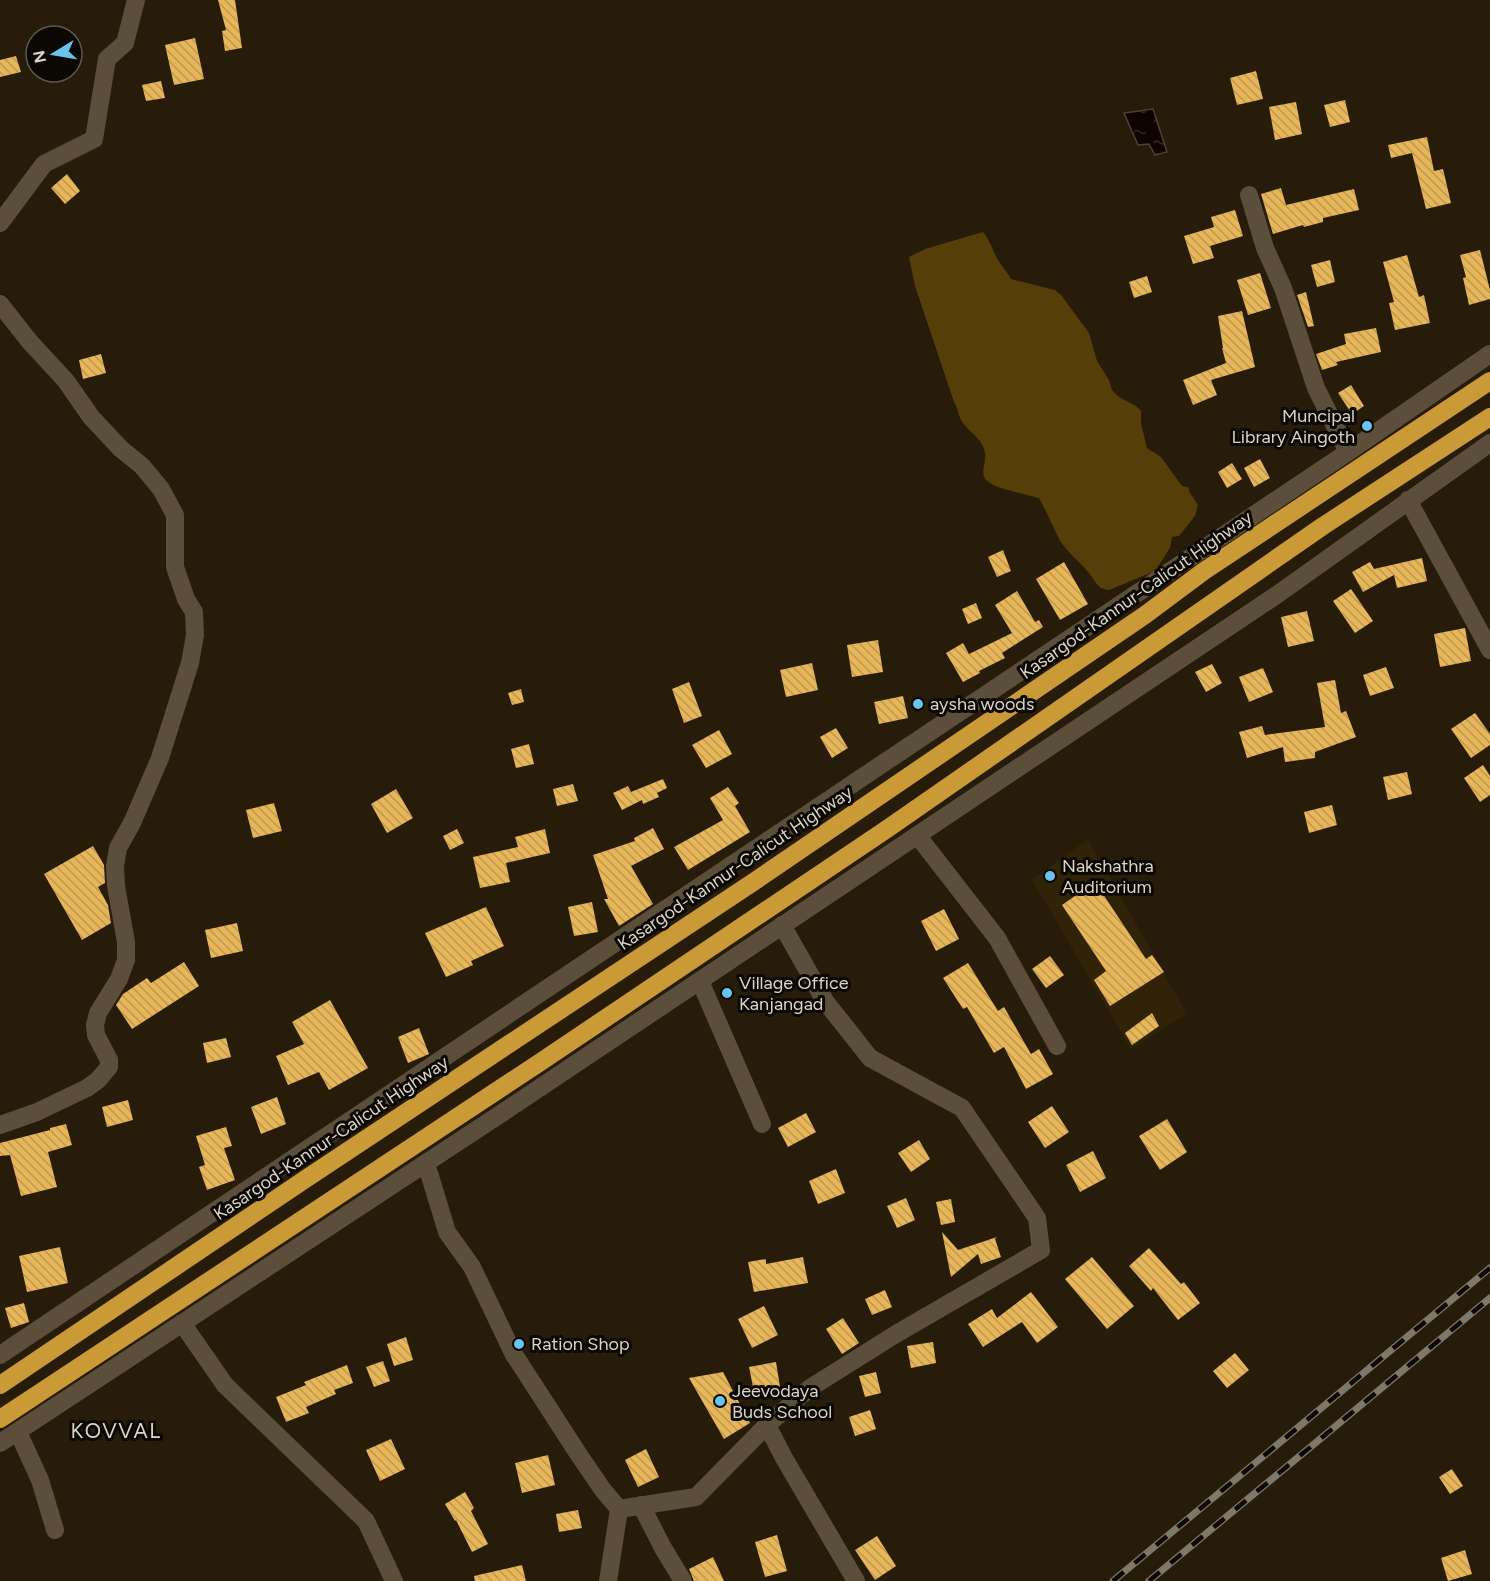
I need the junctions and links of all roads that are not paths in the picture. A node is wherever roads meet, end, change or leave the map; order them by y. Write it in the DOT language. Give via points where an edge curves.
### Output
graph roads {
  1 [pos="136,0"];
  2 [pos="1249,195"];
  3 [pos="0,223"];
  4 [pos="0,304"];
  5 [pos="1490,354"];
  6 [pos="1490,381"];
  7 [pos="1490,417"];
  8 [pos="1490,443"];
  9 [pos="1348,452"];
  10 [pos="1408,500"];
  11 [pos="1490,650"];
  12 [pos="917,835"];
  13 [pos="782,925"];
  14 [pos="700,981"];
  15 [pos="1057,1046"];
  16 [pos="762,1124"];
  17 [pos="0,1125"];
  18 [pos="426,1163"];
  19 [pos="182,1323"];
  20 [pos="1,1351"];
  21 [pos="0,1385"];
  22 [pos="0,1419"];
  23 [pos="767,1425"];
  24 [pos="18,1432"];
  25 [pos="0,1443"];
  26 [pos="641,1505"];
  27 [pos="619,1509"];
  28 [pos="55,1530"];
  29 [pos="394,1581"];
  30 [pos="608,1581"];
  31 [pos="683,1581"];
  32 [pos="856,1581"];
  1 -- 3 [label="street" via="125,43 107,59 94,139 44,164"];
  2 -- 9 [label="street" via="1264,248 1283,288 1316,388"];
  4 -- 17 [label="street" via="66,381 91,417 161,489 176,515 175,567 194,612 195,634 190,663 160,758 118,848 115,876 126,960 95,1025 109,1067 87,1088"];
  5 -- 9 [label="street"];
  6 -- 21 [label="highway, Kasargod-Kannur-Calicut Highway" via="1204,571 1136,622 755,881"];
  7 -- 22 [label="highway" via="1323,526 539,1064"];
  8 -- 10 [label="street"];
  9 -- 20 [label="street"];
  10 -- 11 [label="street"];
  10 -- 12 [label="street" via="1278,594"];
  12 -- 13 [label="street"];
  12 -- 15 [label="street" via="997,938"];
  13 -- 14 [label="street"];
  13 -- 23 [label="street" via="825,1001 870,1058 962,1108 1038,1218 1041,1250 810,1388"];
  14 -- 16 [label="street"];
  14 -- 18 [label="street"];
  18 -- 19 [label="street"];
  18 -- 27 [label="street" via="447,1232 472,1267 513,1353"];
  19 -- 24 [label="street"];
  19 -- 29 [label="street" via="225,1385 366,1521"];
  23 -- 26 [label="street" via="696,1497"];
  23 -- 32 [label="street"];
  24 -- 25 [label="street"];
  24 -- 28 [label="street" via="40,1480"];
  26 -- 27 [label="street"];
  26 -- 31 [label="street"];
  27 -- 30 [label="street"];
}
